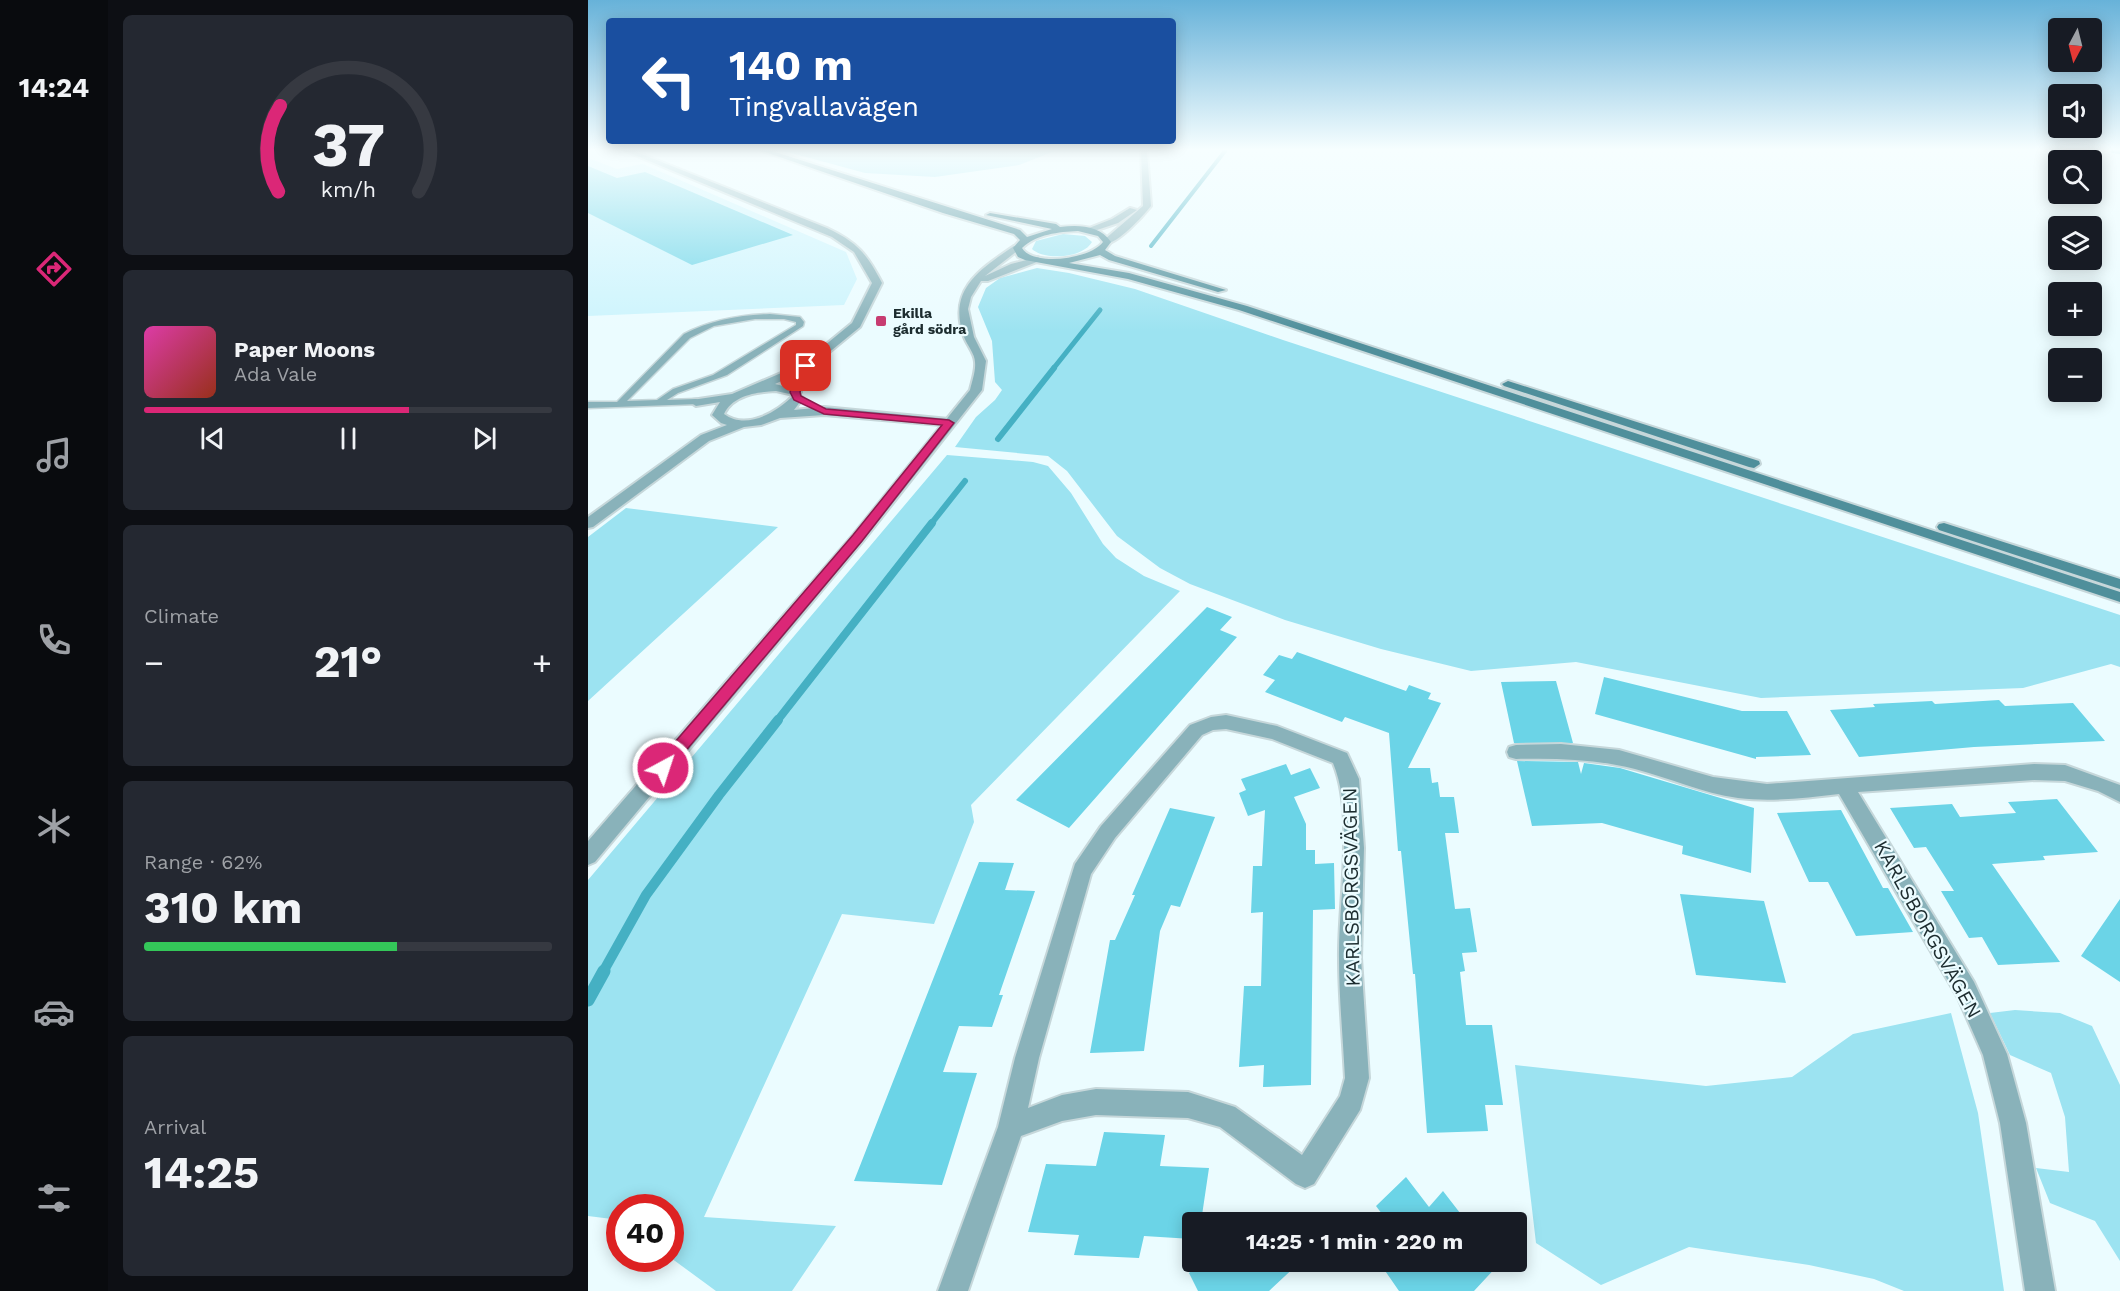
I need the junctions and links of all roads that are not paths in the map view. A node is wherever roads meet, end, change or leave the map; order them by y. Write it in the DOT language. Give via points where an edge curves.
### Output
graph roads {
  1 [pos="777,211"];
  2 [pos="947,211"];
  3 [pos="970,211"];
  4 [pos="1130,211"];
  5 [pos="1142,211"];
  6 [pos="1067,229"];
  7 [pos="1088,230"];
  8 [pos="1025,240"];
  9 [pos="1103,246"];
  10 [pos="1017,248"];
  11 [pos="1038,260"];
  12 [pos="1053,261"];
  13 [pos="974,285"];
  14 [pos="806,366"];
  15 [pos="756,389"];
  16 [pos="796,395"];
  17 [pos="733,397"];
  18 [pos="661,401"];
  19 [pos="696,402"];
  20 [pos="619,404"];
  21 [pos="588,405"];
  22 [pos="824,411"];
  23 [pos="720,413"];
  24 [pos="777,415"];
  25 [pos="742,423"];
  26 [pos="949,423"];
  27 [pos="705,438"];
  28 [pos="588,524"];
  29 [pos="2120,584"];
  30 [pos="2120,597"];
  31 [pos="1516,752"];
  32 [pos="1845,785"];
  33 [pos="2120,794"];
  34 [pos="588,856"];
  35 [pos="1011,1127"];
  36 [pos="953,1291"];
  37 [pos="2040,1291"];
  1 -- 14 [label="street" via="846,240 864,254 877,283 856,325"];
  2 -- 8 [label="main road" via="1017,232"];
  3 -- 6 [label="main road"];
  4 -- 7 [label="street"];
  5 -- 9 [label="street"];
  6 -- 7 [label="main road"];
  6 -- 8 [label="main road"];
  7 -- 9 [label="main road" via="1106,237"];
  8 -- 10 [label="main road"];
  9 -- 12 [label="main road" via="1081,258"];
  9 -- 29 [label="main road" via="1112,258 1272,306"];
  10 -- 11 [label="main road" via="1021,255"];
  10 -- 13 [label="street" via="983,271"];
  11 -- 12 [label="main road"];
  11 -- 13 [label="street" via="1014,266"];
  12 -- 30 [label="main road" via="1129,276 1243,308"];
  13 -- 26 [label="street" via="963,309 969,337 981,361 976,390"];
  14 -- 15 [label="street"];
  14 -- 16 [label="street"];
  15 -- 16 [label="street" via="779,387"];
  15 -- 17 [label="street"];
  16 -- 22 [label="street"];
  16 -- 24 [label="street" via="792,407"];
  17 -- 19 [label="street"];
  17 -- 23 [label="street"];
  18 -- 19 [label="lane"];
  18 -- 20 [label="lane"];
  18 -- 20 [label="lane" via="681,387 723,374 800,322 786,317 735,319 697,330"];
  19 -- 23 [label="street"];
  20 -- 21 [label="lane"];
  22 -- 24 [label="street"];
  22 -- 26 [label="street"];
  23 -- 25 [label="street" via="726,422"];
  23 -- 27 [label="street"];
  24 -- 25 [label="street"];
  25 -- 27 [label="street"];
  26 -- 34 [label="street" via="858,538"];
  27 -- 28 [label="street"];
  31 -- 32 [label="street" via="1559,750 1634,760 1700,783 1738,790 1782,794"];
  32 -- 33 [label="street" via="2065,773"];
  32 -- 37 [label="street, KARLSBORGSVÄGEN" via="1966,990 1995,1054 2013,1123"];
  35 -- 35 [label="street, KARLSBORGSVÄGEN" via="1027,1058 1082,871 1108,832 1178,750 1196,730 1214,723 1234,723 1294,739 1340,758 1349,779 1354,848 1350,958 1357,1078 1351,1101 1305,1175 1226,1116 1188,1106 1096,1102 1062,1108"];
  35 -- 36 [label="street, KARLSBORGSVÄGEN"];
}
